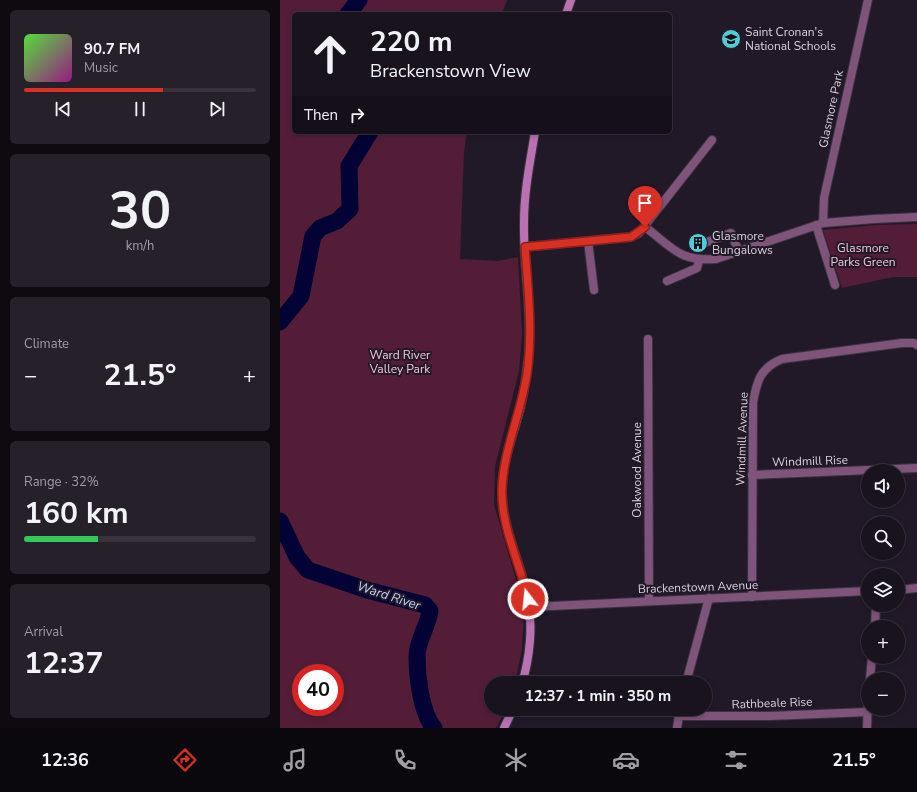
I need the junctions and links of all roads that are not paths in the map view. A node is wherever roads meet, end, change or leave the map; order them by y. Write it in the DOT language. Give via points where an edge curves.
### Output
graph roads {
  1 [pos="571,0"];
  2 [pos="868,0"];
  3 [pos="567,12"];
  4 [pos="535,134"];
  5 [pos="712,140"];
  6 [pos="917,217"];
  7 [pos="819,224"];
  8 [pos="645,227"];
  9 [pos="588,241"];
  10 [pos="707,242"];
  11 [pos="525,247"];
  12 [pos="739,252"];
  13 [pos="699,261"];
  14 [pos="667,280"];
  15 [pos="835,285"];
  16 [pos="594,290"];
  17 [pos="648,339"];
  18 [pos="917,345"];
  19 [pos="917,468"];
  20 [pos="752,475"];
  21 [pos="917,588"];
  22 [pos="905,589"];
  23 [pos="861,591"];
  24 [pos="752,596"];
  25 [pos="708,598"];
  26 [pos="649,601"];
  27 [pos="530,607"];
  28 [pos="523,676"];
  29 [pos="688,676"];
  30 [pos="861,712"];
  31 [pos="712,714"];
  32 [pos="510,716"];
  33 [pos="679,716"];
  34 [pos="867,716"];
  35 [pos="505,727"];
  36 [pos="677,728"];
  37 [pos="867,728"];
  1 -- 3 [label="street"];
  2 -- 7 [label="street, Glasmore Park"];
  4 -- 11 [label="street" via="526,187"];
  5 -- 8 [label="street"];
  6 -- 7 [label="street"];
  7 -- 12 [label="street"];
  7 -- 15 [label="street, Glasmore Park"];
  8 -- 9 [label="street" via="631,237"];
  8 -- 13 [label="street" via="682,256"];
  9 -- 11 [label="street"];
  9 -- 16 [label="street"];
  10 -- 12 [label="street" via="731,233"];
  11 -- 27 [label="street" via="530,341 527,374 503,468 502,491 506,524"];
  12 -- 13 [label="street"];
  13 -- 14 [label="street" via="697,268"];
  17 -- 26 [label="street, Oakwood Avenue"];
  18 -- 20 [label="street, Windmill Avenue" via="902,343 782,359 770,363 756,384 752,402"];
  19 -- 20 [label="street, Windmill Rise"];
  20 -- 24 [label="street, Windmill Avenue"];
  21 -- 22 [label="street"];
  23 -- 24 [label="street, Brackenstown Avenue"];
  24 -- 25 [label="street, Brackenstown Avenue"];
  25 -- 26 [label="street, Brackenstown Avenue"];
  25 -- 29 [label="street"];
  26 -- 27 [label="street, Brackenstown Avenue"];
  27 -- 28 [label="street" via="528,649"];
  30 -- 31 [label="street, Rathbeale Rise" via="770,716"];
  32 -- 35 [label="street"];
  33 -- 36 [label="street"];
  34 -- 37 [label="street"];
}
